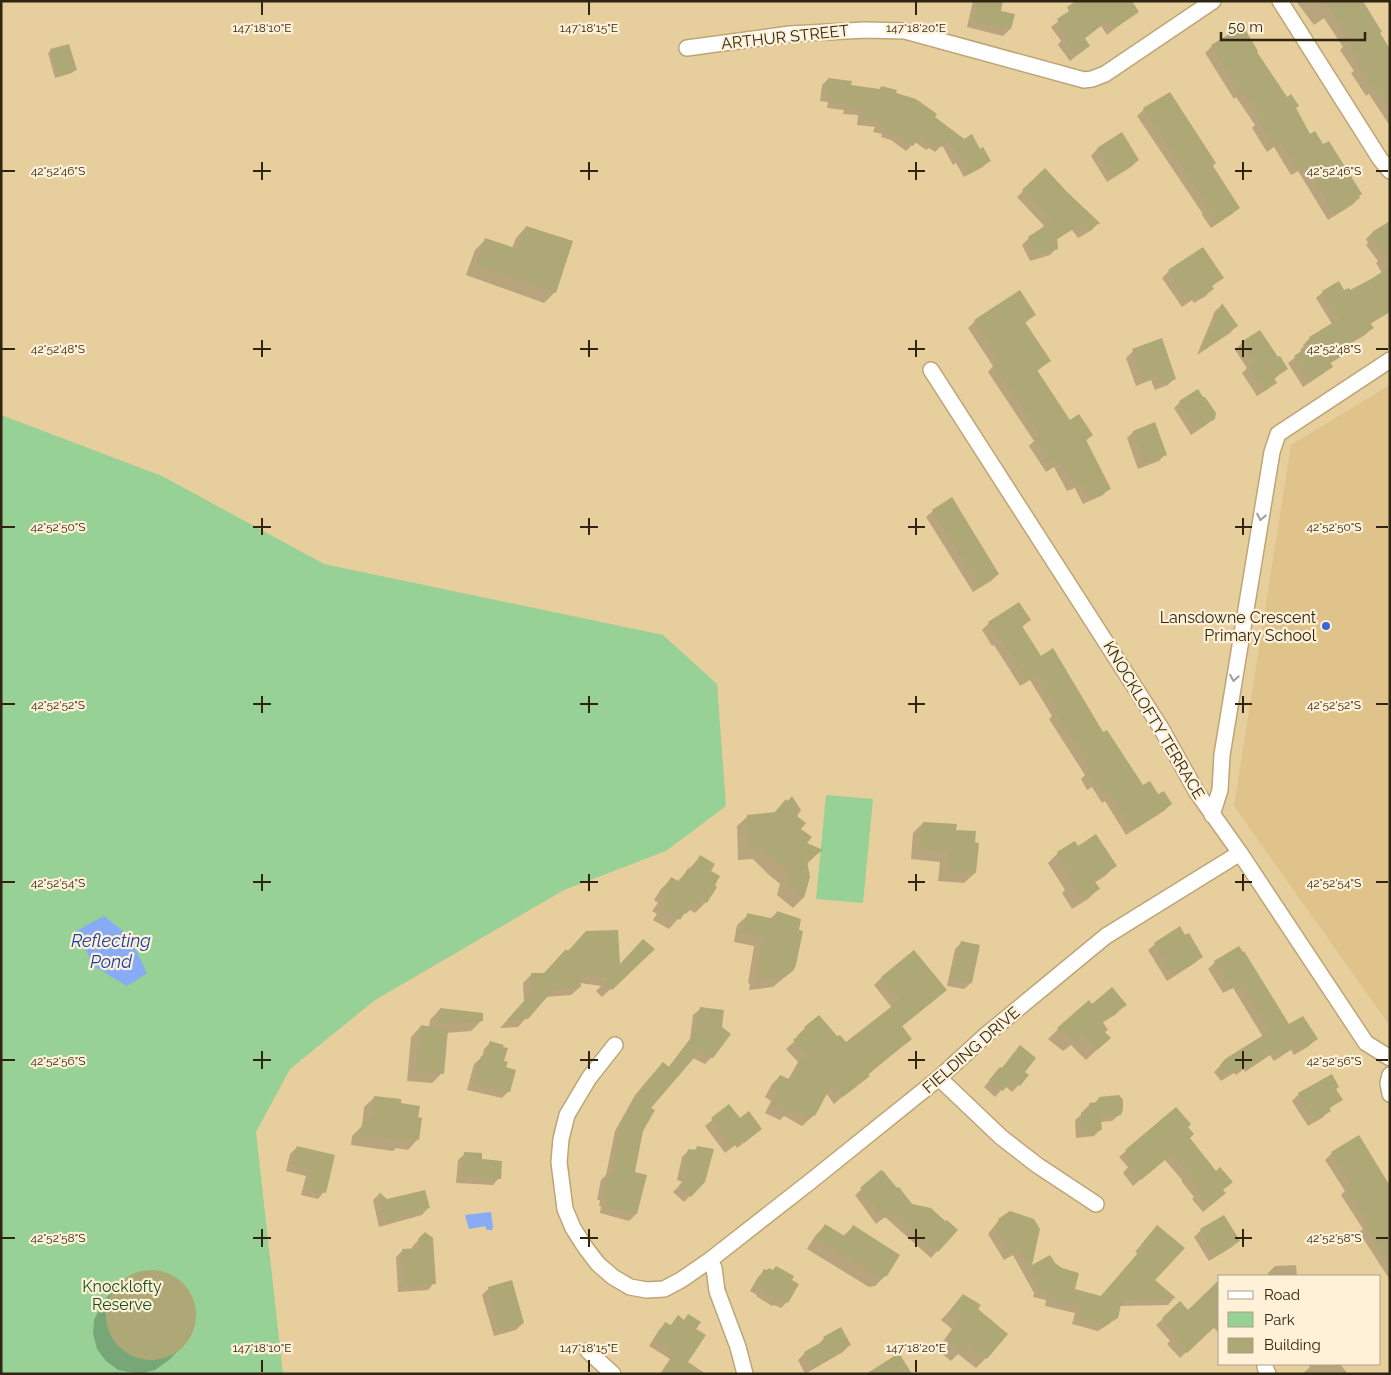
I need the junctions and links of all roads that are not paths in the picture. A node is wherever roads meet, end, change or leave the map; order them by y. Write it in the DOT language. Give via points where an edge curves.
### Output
graph roads {
  1 [pos="1213,1"];
  2 [pos="1280,1"];
  3 [pos="687,48"];
  4 [pos="1390,171"];
  5 [pos="1390,360"];
  6 [pos="931,370"];
  7 [pos="1212,815"];
  8 [pos="1240,853"];
  9 [pos="616,1045"];
  10 [pos="1390,1058"];
  11 [pos="940,1078"];
  12 [pos="1096,1204"];
  13 [pos="710,1260"];
  14 [pos="588,1351"];
  15 [pos="613,1374"];
  16 [pos="745,1374"];
  1 -- 3 [label="street, ARTHUR STREET" via="1105,74 1084,80 905,31 790,34"];
  2 -- 4 [label="street"];
  5 -- 7 [label="street, one-way" via="1278,434 1251,574 1222,755 1220,790"];
  6 -- 7 [label="street, KNOCKLOFTY TERRACE" via="1161,728"];
  7 -- 8 [label="street, KNOCKLOFTY TERRACE"];
  8 -- 10 [label="street, KNOCKLOFTY TERRACE" via="1366,1043"];
  8 -- 11 [label="street, FIELDING DRIVE" via="1106,936 986,1035"];
  9 -- 13 [label="street, FIELDING DRIVE" via="589,1078 567,1115 563,1131 559,1162 561,1186 573,1228 598,1264 630,1287 664,1289"];
  11 -- 12 [label="street" via="1001,1137"];
  11 -- 13 [label="street, FIELDING DRIVE"];
  13 -- 16 [label="street"];
  14 -- 15 [label="street"];
}
